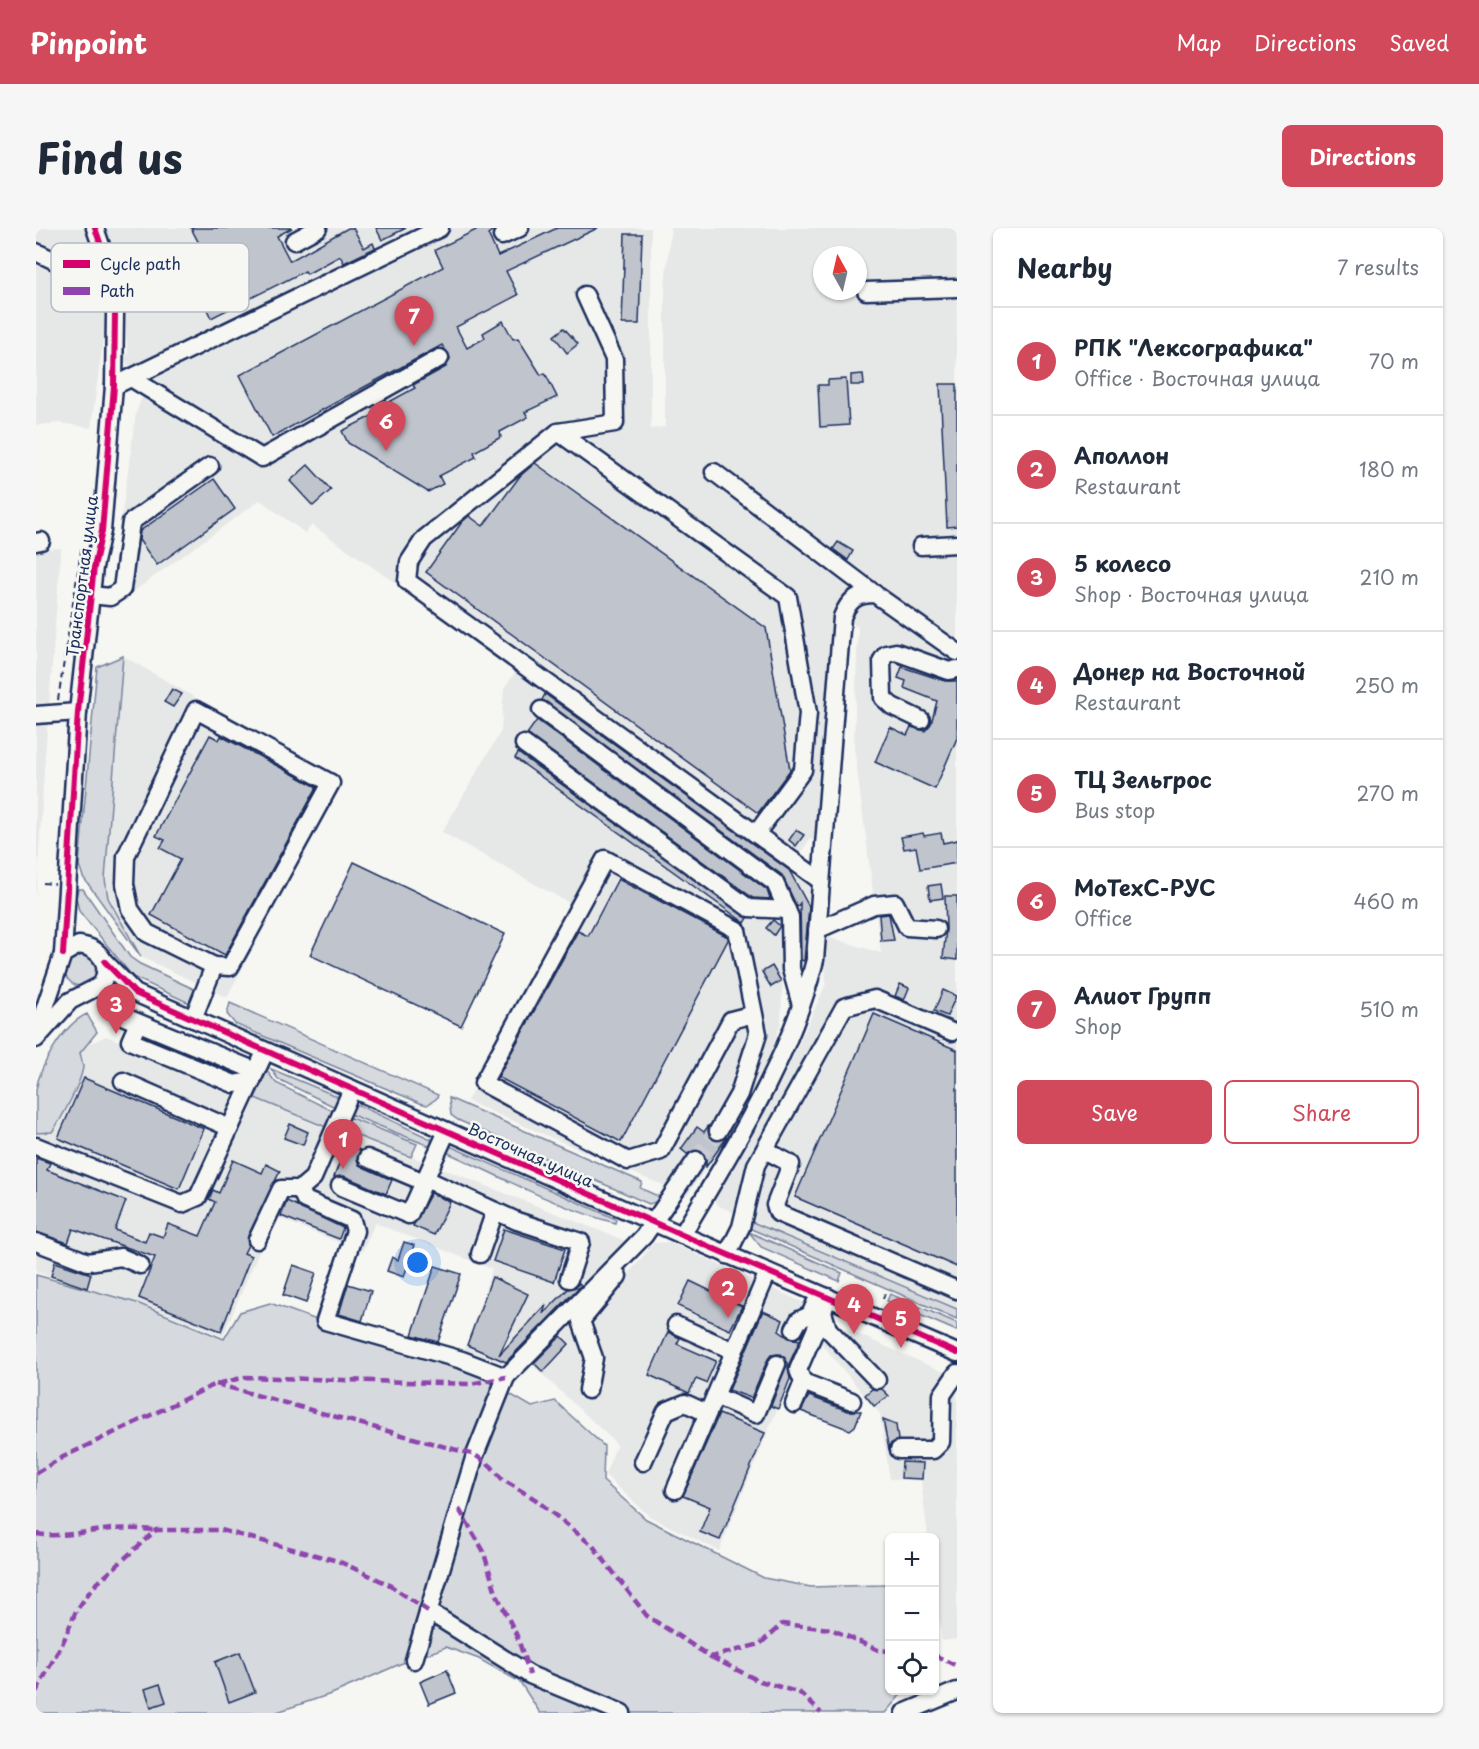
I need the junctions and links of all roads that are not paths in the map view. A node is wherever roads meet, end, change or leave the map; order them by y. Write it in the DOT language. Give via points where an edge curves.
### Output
graph roads {
  1 [pos="95,228"];
  2 [pos="318,228"];
  3 [pos="440,228"];
  4 [pos="520,228"];
  5 [pos="502,236"];
  6 [pos="294,241"];
  7 [pos="100,243"];
  8 [pos="36,252"];
  9 [pos="51,259"];
  10 [pos="957,288"];
  11 [pos="867,291"];
  12 [pos="585,295"];
  13 [pos="114,312"];
  14 [pos="441,358"];
  15 [pos="130,378"];
  16 [pos="114,386"];
  17 [pos="558,432"];
  18 [pos="210,465"];
  19 [pos="714,472"];
  20 [pos="957,544"];
  21 [pos="921,546"];
  22 [pos="875,594"];
  23 [pos="91,595"];
  24 [pos="957,652"];
  25 [pos="957,669"];
  26 [pos="541,710"];
  27 [pos="78,712"];
  28 [pos="36,715"];
  29 [pos="921,720"];
  30 [pos="524,744"];
  31 [pos="756,834"];
  32 [pos="821,881"];
  33 [pos="64,904"];
  34 [pos="787,910"];
  35 [pos="936,929"];
  36 [pos="817,930"];
  37 [pos="88,946"];
  38 [pos="60,962"];
  39 [pos="105,962"];
  40 [pos="214,966"];
  41 [pos="87,992"];
  42 [pos="135,993"];
  43 [pos="801,1005"];
  44 [pos="754,1014"];
  45 [pos="120,1015"];
  46 [pos="193,1019"];
  47 [pos="952,1032"];
  48 [pos="36,1034"];
  49 [pos="36,1039"];
  50 [pos="265,1052"];
  51 [pos="254,1076"];
  52 [pos="123,1081"];
  53 [pos="352,1089"];
  54 [pos="230,1128"];
  55 [pos="447,1131"];
  56 [pos="718,1131"];
  57 [pos="36,1146"];
  58 [pos="765,1150"];
  59 [pos="367,1158"];
  60 [pos="696,1160"];
  61 [pos="425,1180"];
  62 [pos="340,1186"];
  63 [pos="300,1189"];
  64 [pos="495,1210"];
  65 [pos="652,1222"];
  66 [pos="682,1235"];
  67 [pos="257,1240"];
  68 [pos="36,1242"];
  69 [pos="480,1254"];
  70 [pos="627,1254"];
  71 [pos="727,1254"];
  72 [pos="140,1264"];
  73 [pos="768,1272"];
  74 [pos="569,1279"];
  75 [pos="957,1290"];
  76 [pos="824,1301"];
  77 [pos="676,1324"];
  78 [pos="795,1329"];
  79 [pos="734,1351"];
  80 [pos="957,1353"];
  81 [pos="777,1364"];
  82 [pos="957,1372"];
  83 [pos="506,1377"];
  84 [pos="877,1380"];
  85 [pos="803,1382"];
  86 [pos="588,1390"];
  87 [pos="715,1396"];
  88 [pos="852,1401"];
  89 [pos="794,1404"];
  90 [pos="707,1413"];
  91 [pos="899,1450"];
  92 [pos="643,1462"];
  93 [pos="675,1490"];
  94 [pos="428,1611"];
  95 [pos="414,1660"];
  96 [pos="957,1691"];
  97 [pos="622,1713"];
  98 [pos="904,1713"];
  1 -- 7 [label="street, Транспортная улица"];
  2 -- 6 [label="street"];
  3 -- 15 [label="street"];
  4 -- 5 [label="street"];
  8 -- 9 [label="street"];
  10 -- 11 [label="street"];
  12 -- 17 [label="street" via="614,358 615,423"];
  13 -- 16 [label="street, Транспортная улица"];
  14 -- 15 [label="street" via="262,458"];
  15 -- 16 [label="street"];
  16 -- 23 [label="street, Транспортная улица" via="102,531"];
  17 -- 31 [label="street" via="788,597 808,713 803,770"];
  17 -- 31 [label="street" via="424,539 409,562 407,581"];
  18 -- 23 [label="street" via="131,522 122,589 110,597"];
  19 -- 22 [label="street"];
  20 -- 21 [label="street"];
  22 -- 24 [label="street"];
  22 -- 32 [label="street" via="862,594 850,600 842,617"];
  23 -- 27 [label="street, Транспортная улица"];
  25 -- 29 [label="street" via="949,670 896,652 886,654 882,660 883,698"];
  26 -- 34 [label="street" via="775,883"];
  27 -- 28 [label="street"];
  27 -- 33 [label="street, Транспортная улица"];
  30 -- 34 [label="street" via="749,908"];
  31 -- 32 [label="street"];
  32 -- 36 [label="street"];
  33 -- 37 [label="street" via="70,924"];
  33 -- 38 [label="street, Транспортная улица"];
  34 -- 43 [label="street" via="791,969"];
  35 -- 36 [label="street" via="907,927 895,903 874,905"];
  36 -- 43 [label="street" via="815,960"];
  37 -- 38 [label="street" via="79,945"];
  37 -- 39 [label="street"];
  38 -- 41 [label="street" via="64,986"];
  38 -- 48 [label="street, Транспортная улица"];
  39 -- 41 [label="street" via="105,978"];
  39 -- 42 [label="street, Восточная улица"];
  40 -- 40 [label="street" via="230,967 331,783 196,710 126,856 125,884 130,909 147,933"];
  40 -- 46 [label="street"];
  41 -- 42 [label="street, Восточная улица"];
  41 -- 49 [label="street" via="58,1012"];
  42 -- 46 [label="street, Восточная улица"];
  43 -- 66 [label="street" via="786,1049 767,1086"];
  44 -- 44 [label="street" via="731,1020 661,1151 628,1161 483,1083 605,859 737,930"];
  44 -- 56 [label="street" via="758,1034 755,1044 739,1094"];
  45 -- 51 [label="street" via="138,1023 130,1041 234,1084"];
  46 -- 50 [label="street, Восточная улица"];
  47 -- 58 [label="street" via="875,999 844,1007"];
  50 -- 51 [label="street"];
  50 -- 53 [label="street, Восточная улица"];
  51 -- 54 [label="street"];
  52 -- 54 [label="street"];
  53 -- 55 [label="street, Восточная улица"];
  53 -- 63 [label="street" via="313,1178"];
  54 -- 57 [label="street" via="198,1197 182,1204"];
  55 -- 61 [label="street"];
  55 -- 65 [label="street, Восточная улица"];
  58 -- 71 [label="street" via="756,1165 741,1227"];
  58 -- 75 [label="street" via="790,1164 775,1205 778,1213"];
  59 -- 61 [label="street"];
  60 -- 65 [label="street"];
  61 -- 62 [label="street" via="409,1215"];
  61 -- 64 [label="street"];
  63 -- 67 [label="street" via="281,1189"];
  63 -- 83 [label="street" via="306,1200 352,1220 355,1231 325,1321 462,1360"];
  64 -- 69 [label="street"];
  64 -- 74 [label="street" via="581,1242"];
  65 -- 66 [label="street, Восточная улица"];
  65 -- 70 [label="street"];
  66 -- 71 [label="street, Восточная улица"];
  68 -- 72 [label="street" via="88,1262 121,1257"];
  70 -- 83 [label="street"];
  70 -- 86 [label="street" via="616,1280 581,1321 594,1358"];
  71 -- 73 [label="street, Восточная улица"];
  73 -- 76 [label="street, Восточная улица"];
  73 -- 79 [label="street"];
  76 -- 78 [label="street" via="799,1320"];
  76 -- 80 [label="street, Восточная улица"];
  76 -- 84 [label="street" via="828,1329"];
  76 -- 85 [label="street" via="798,1370"];
  77 -- 79 [label="street"];
  79 -- 87 [label="street"];
  81 -- 87 [label="street" via="756,1413"];
  82 -- 91 [label="street" via="942,1395 941,1442 933,1450"];
  83 -- 94 [label="street" via="475,1455"];
  85 -- 88 [label="street"];
  85 -- 89 [label="street"];
  87 -- 90 [label="street"];
  90 -- 92 [label="street" via="685,1403 666,1411"];
  90 -- 93 [label="street"];
  94 -- 95 [label="street"];
  94 -- 97 [label="street" via="530,1675"];
  96 -- 98 [label="street"];
}
